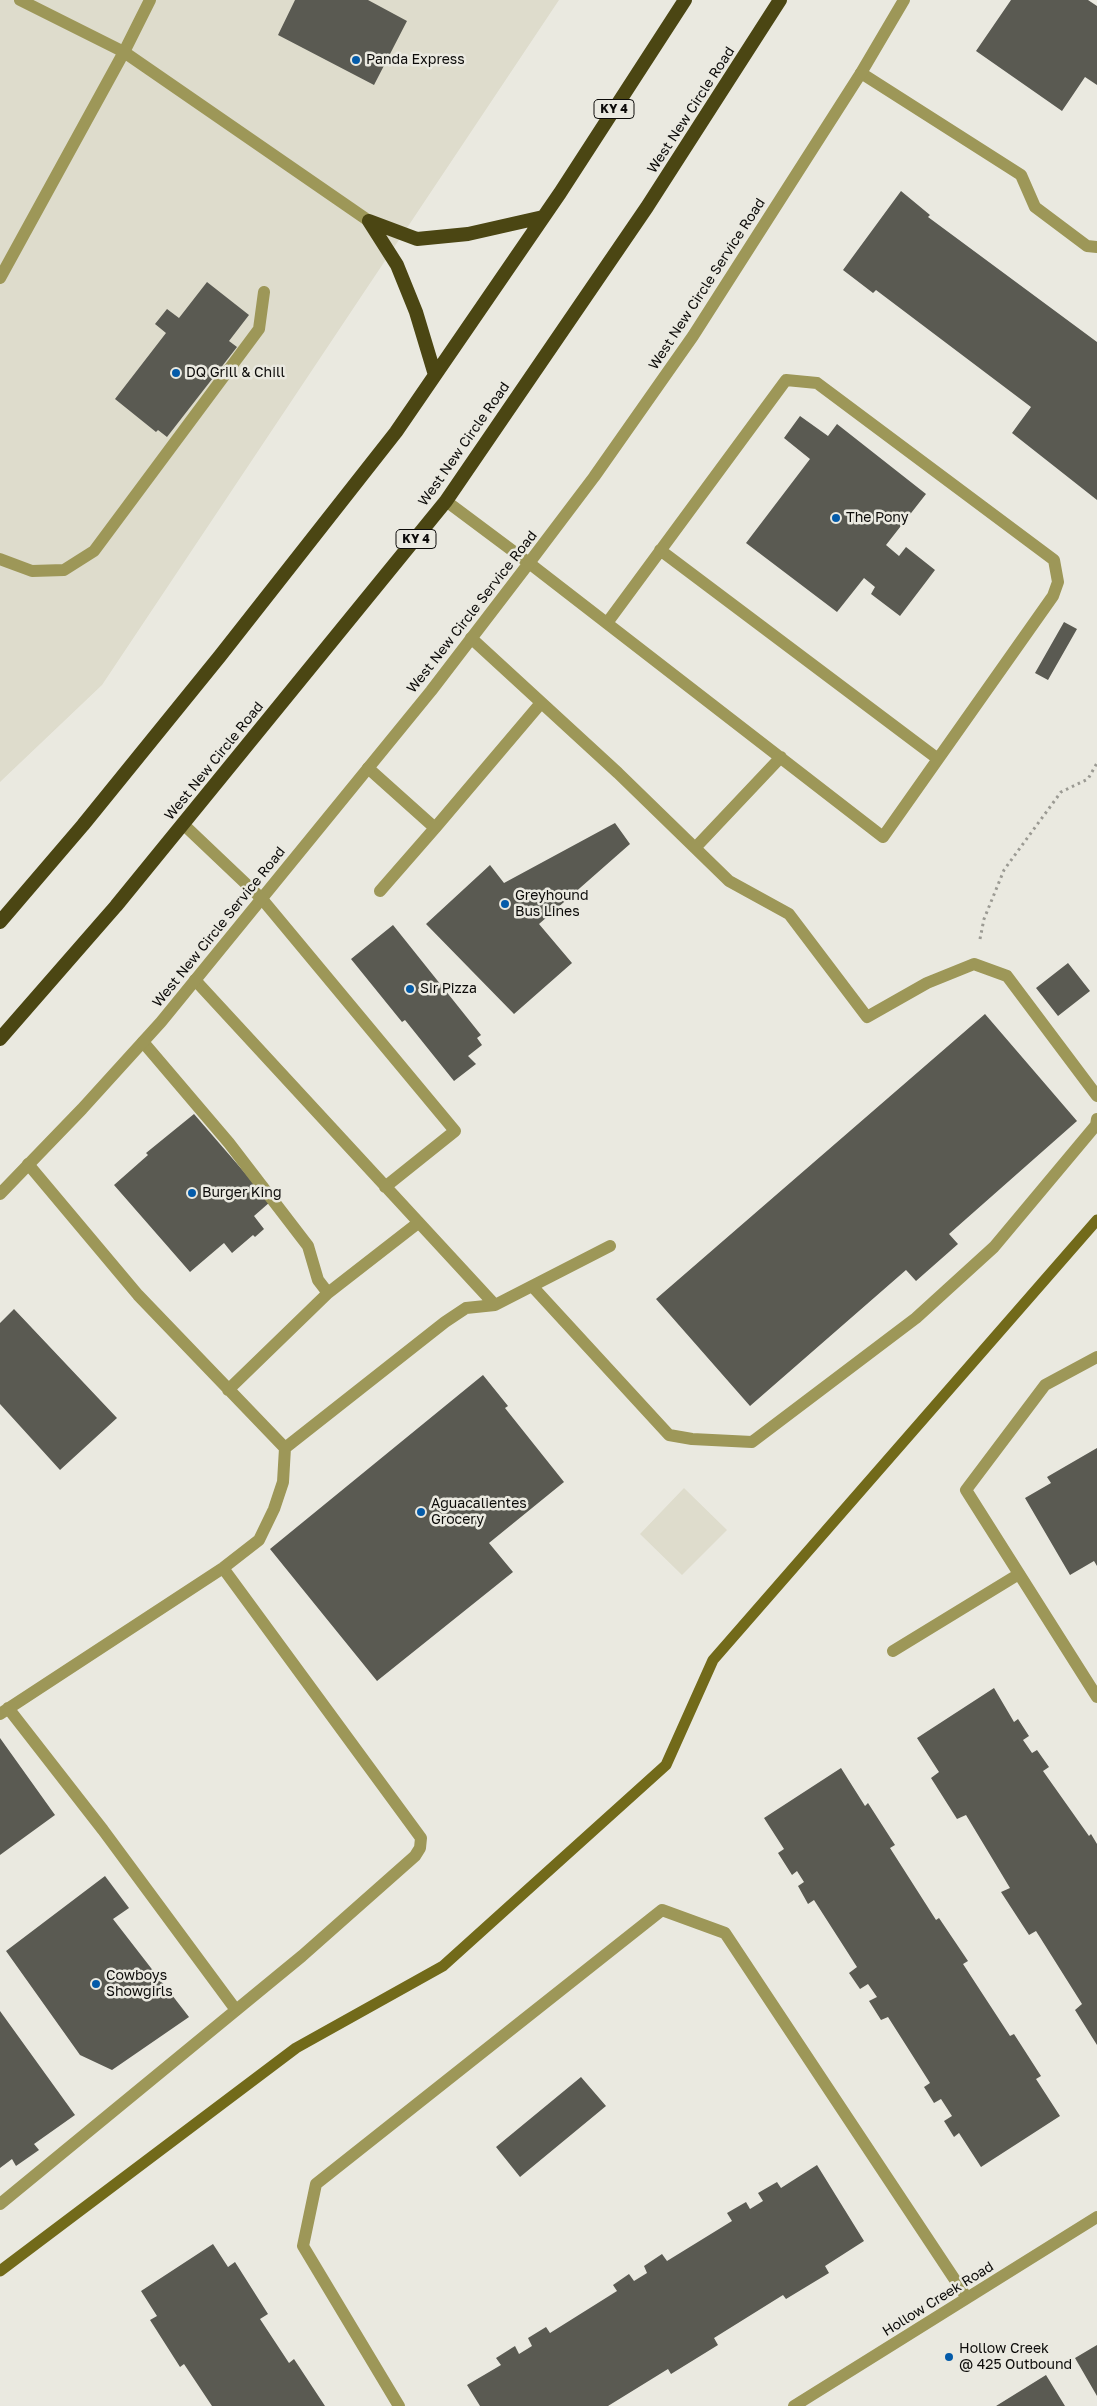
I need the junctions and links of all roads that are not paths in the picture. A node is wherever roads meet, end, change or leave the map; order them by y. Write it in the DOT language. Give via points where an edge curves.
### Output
graph roads {
  1 [pos="20,0"];
  2 [pos="150,0"];
  3 [pos="685,0"];
  4 [pos="780,0"];
  5 [pos="904,0"];
  6 [pos="124,52"];
  7 [pos="861,73"];
  8 [pos="543,217"];
  9 [pos="369,220"];
  10 [pos="1097,247"];
  11 [pos="0,278"];
  12 [pos="264,292"];
  13 [pos="434,375"];
  14 [pos="446,501"];
  15 [pos="660,550"];
  16 [pos="0,559"];
  17 [pos="529,563"];
  18 [pos="607,623"];
  19 [pos="471,638"];
  20 [pos="541,703"];
  21 [pos="781,757"];
  22 [pos="938,759"];
  23 [pos="368,768"];
  24 [pos="183,824"];
  25 [pos="435,828"];
  26 [pos="695,848"];
  27 [pos="380,891"];
  28 [pos="262,899"];
  29 [pos="0,922"];
  30 [pos="195,980"];
  31 [pos="0,1039"];
  32 [pos="143,1042"];
  33 [pos="1097,1096"];
  34 [pos="1097,1119"];
  35 [pos="28,1164"];
  36 [pos="386,1187"];
  37 [pos="0,1194"];
  38 [pos="418,1223"];
  39 [pos="610,1246"];
  40 [pos="532,1286"];
  41 [pos="328,1293"];
  42 [pos="495,1305"];
  43 [pos="1097,1357"];
  44 [pos="228,1390"];
  45 [pos="285,1448"];
  46 [pos="223,1568"];
  47 [pos="1019,1574"];
  48 [pos="893,1652"];
  49 [pos="1097,1697"];
  50 [pos="4,1711"];
  51 [pos="236,2010"];
  52 [pos="0,2204"];
  53 [pos="1097,2218"];
  54 [pos="967,2298"];
  55 [pos="399,2406"];
  56 [pos="794,2406"];
  1 -- 6 [label="street"];
  2 -- 6 [label="street"];
  3 -- 8 [label="highway, KY 4"];
  4 -- 14 [label="highway, West New Circle Road / KY 4" via="647,207"];
  5 -- 7 [label="street, West New Circle Service Road"];
  6 -- 9 [label="street"];
  6 -- 11 [label="street"];
  7 -- 10 [label="street" via="1021,175 1035,207 1087,246"];
  7 -- 17 [label="street, West New Circle Service Road" via="694,336"];
  8 -- 9 [label="highway" via="468,234 418,239"];
  8 -- 13 [label="highway, KY 4"];
  9 -- 13 [label="highway" via="397,265 416,312"];
  12 -- 16 [label="street" via="259,329 94,551 64,570 32,571"];
  13 -- 29 [label="highway, KY 4" via="396,432 226,649"];
  14 -- 17 [label="street"];
  14 -- 24 [label="highway, West New Circle Road / KY 4"];
  15 -- 18 [label="street"];
  15 -- 22 [label="street"];
  15 -- 22 [label="street" via="786,380 817,384 1054,560 1058,582 1053,596"];
  17 -- 18 [label="street"];
  17 -- 19 [label="street, West New Circle Service Road"];
  18 -- 21 [label="street"];
  19 -- 20 [label="street"];
  19 -- 23 [label="street, West New Circle Service Road"];
  20 -- 25 [label="street"];
  20 -- 26 [label="street"];
  21 -- 22 [label="street" via="883,837"];
  21 -- 26 [label="street"];
  23 -- 25 [label="street"];
  23 -- 28 [label="street, West New Circle Service Road"];
  24 -- 28 [label="street"];
  24 -- 31 [label="highway, West New Circle Road / KY 4"];
  25 -- 27 [label="street"];
  26 -- 33 [label="street" via="730,880 789,914 867,1017 927,983 974,964 1007,976"];
  28 -- 30 [label="street, West New Circle Service Road"];
  28 -- 36 [label="street" via="455,1131"];
  30 -- 32 [label="street, West New Circle Service Road"];
  30 -- 36 [label="street"];
  32 -- 35 [label="street, West New Circle Service Road"];
  32 -- 41 [label="street" via="229,1143 308,1246 318,1280"];
  34 -- 40 [label="street" via="1096,1125 994,1247 916,1318 752,1442 669,1435"];
  35 -- 37 [label="street, West New Circle Service Road"];
  35 -- 44 [label="street" via="138,1295"];
  36 -- 38 [label="street"];
  38 -- 41 [label="street"];
  38 -- 42 [label="street"];
  39 -- 40 [label="street"];
  40 -- 42 [label="street"];
  41 -- 44 [label="street"];
  42 -- 45 [label="street" via="466,1308 445,1322"];
  43 -- 47 [label="street" via="1045,1385 966,1490"];
  44 -- 45 [label="street"];
  45 -- 46 [label="street" via="283,1482 260,1540"];
  46 -- 50 [label="street"];
  46 -- 51 [label="street" via="421,1838 415,1856"];
  47 -- 48 [label="street"];
  47 -- 49 [label="street"];
  50 -- 51 [label="street" via="103,1830"];
  51 -- 52 [label="street"];
  53 -- 54 [label="street, Hollow Creek Road"];
  54 -- 55 [label="street" via="725,1933 662,1910 316,2184 303,2246"];
  54 -- 56 [label="street, Hollow Creek Road"];
}
